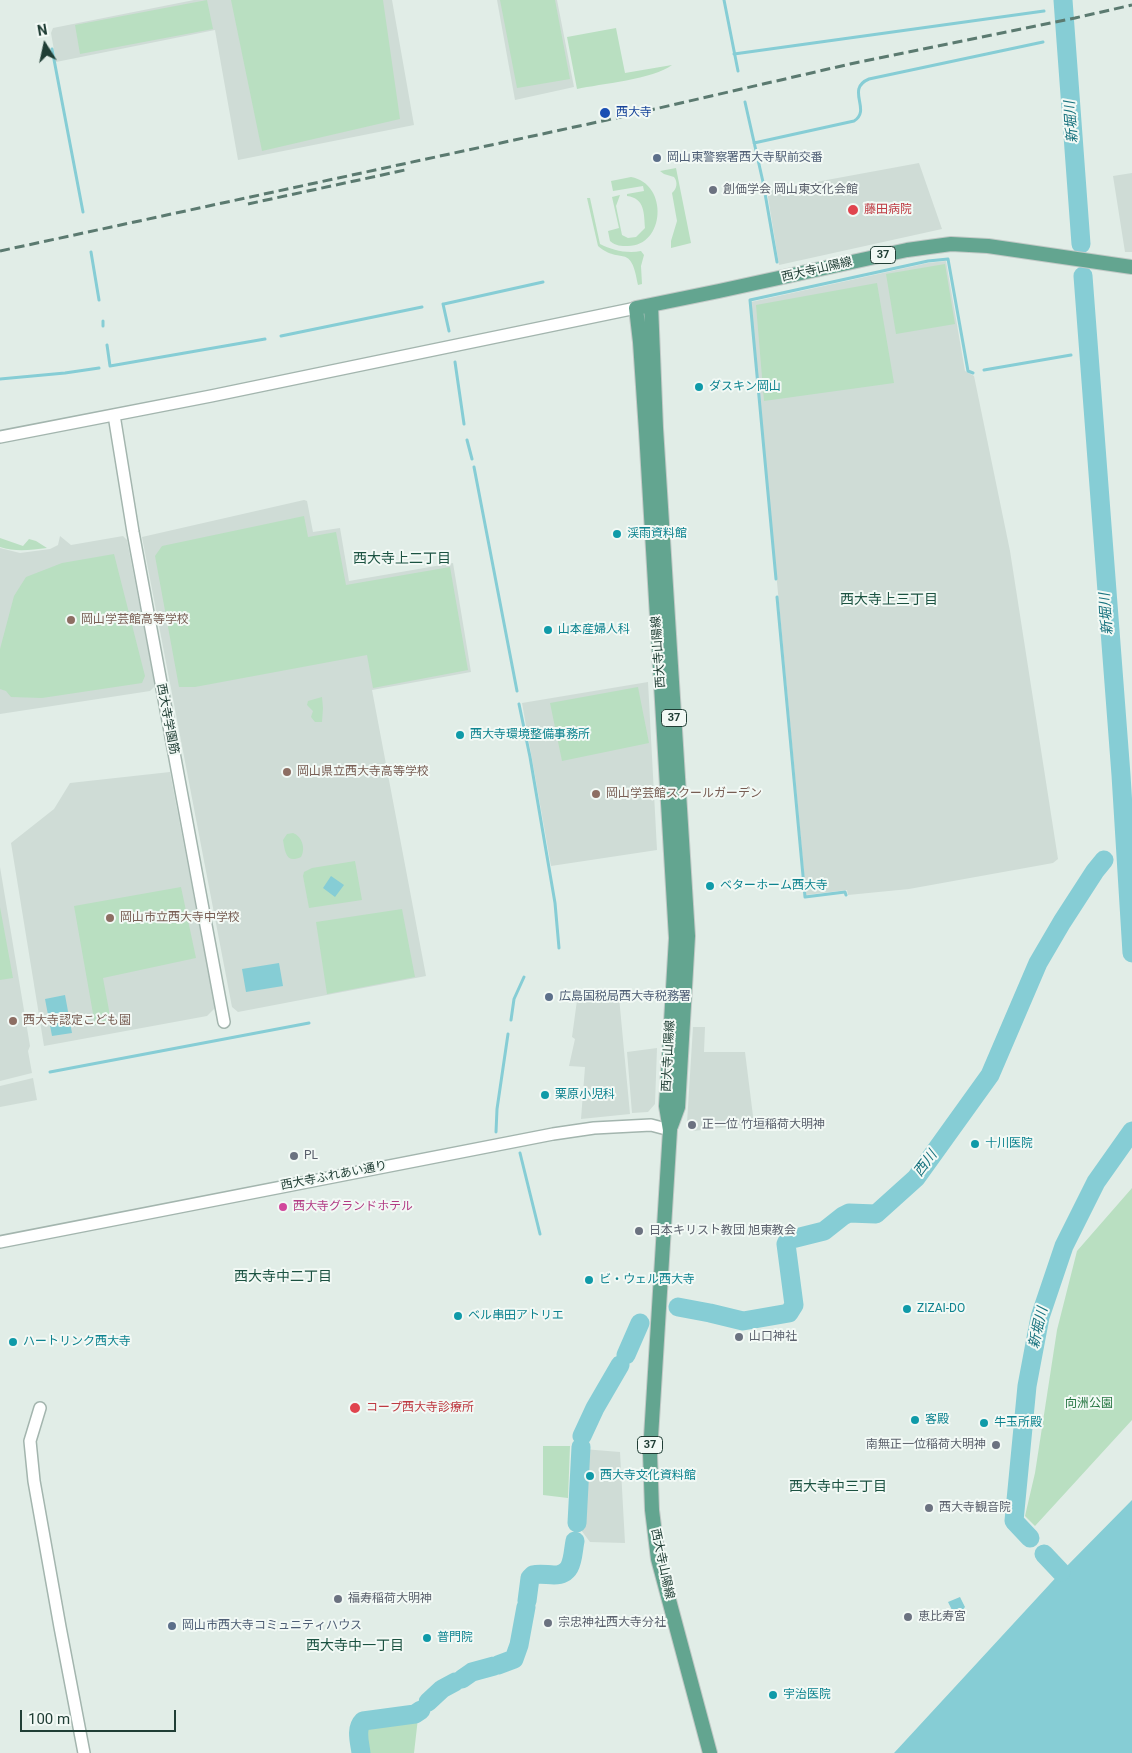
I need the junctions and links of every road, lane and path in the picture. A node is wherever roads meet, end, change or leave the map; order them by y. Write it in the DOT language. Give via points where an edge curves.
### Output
graph roads {
  1 [pos="1132,267"];
  2 [pos="651,305"];
  3 [pos="636,308"];
  4 [pos="114,415"];
  5 [pos="0,437"];
  6 [pos="224,1022"];
  7 [pos="670,1130"];
  8 [pos="0,1242"];
  9 [pos="40,1408"];
  10 [pos="84,1753"];
  11 [pos="710,1753"];
  1 -- 2 [label="main road, 西大寺山陽線 / 37" via="988,246 951,244 907,250"];
  2 -- 3 [label="main road, 西大寺山陽線 / 37"];
  2 -- 7 [label="main road, 西大寺山陽線 / 37" via="688,936 678,1106"];
  3 -- 4 [label="street"];
  3 -- 7 [label="main road, 西大寺山陽線 / 37" via="676,938 666,1106"];
  4 -- 5 [label="street"];
  4 -- 6 [label="street, 西大寺学園筋"];
  7 -- 8 [label="street, 西大寺ふれあい通り" via="651,1125 553,1134"];
  7 -- 11 [label="main road, 西大寺山陽線 / 37" via="650,1444 652,1510 658,1559"];
  9 -- 10 [label="street" via="30,1440 34,1481"];
}
